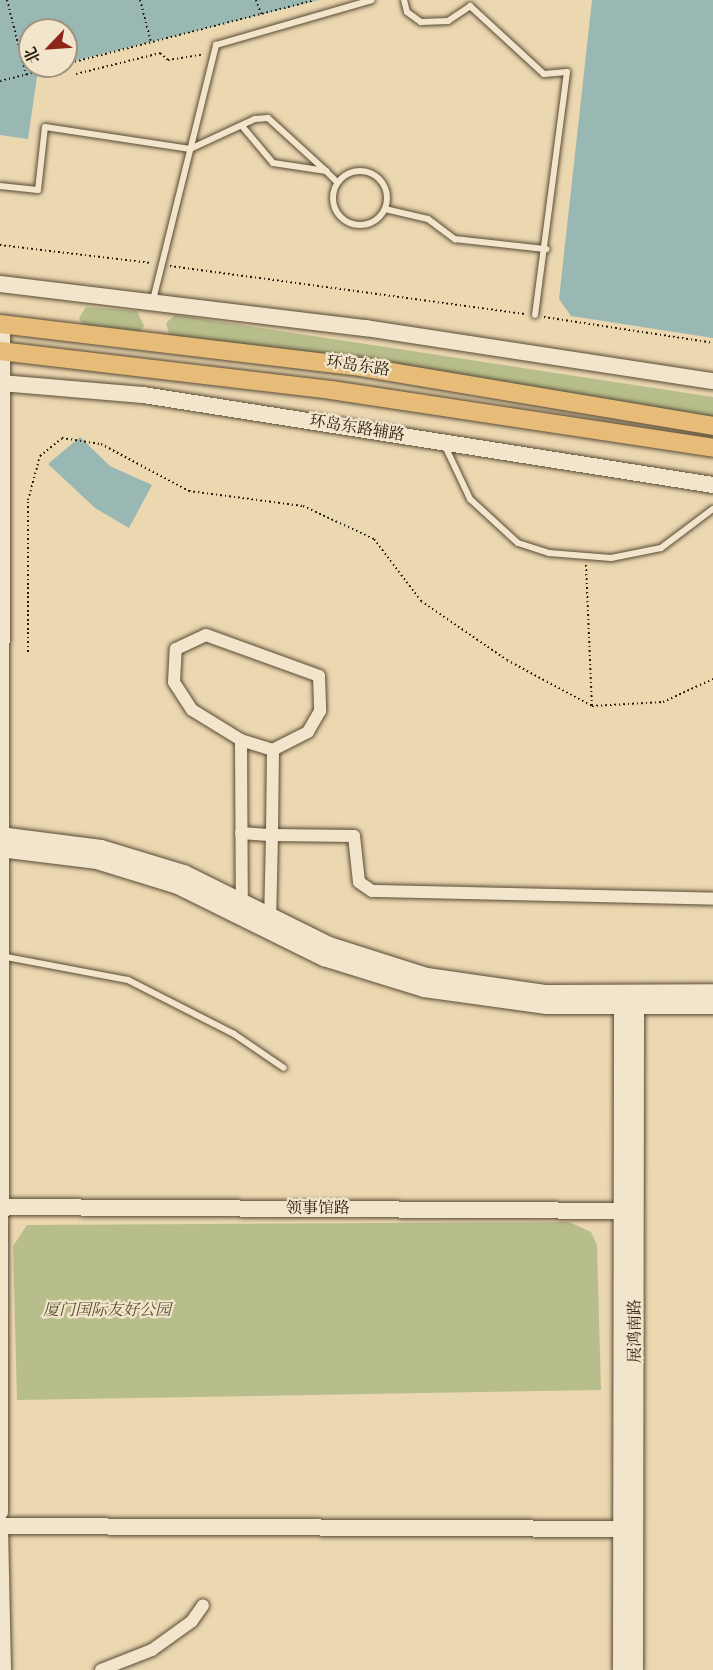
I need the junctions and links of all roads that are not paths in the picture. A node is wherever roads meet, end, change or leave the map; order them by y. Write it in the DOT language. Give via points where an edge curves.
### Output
graph roads {
  1 [pos="372,0"];
  2 [pos="404,0"];
  3 [pos="242,126"];
  4 [pos="190,149"];
  5 [pos="326,171"];
  6 [pos="337,182"];
  7 [pos="0,186"];
  8 [pos="385,209"];
  9 [pos="546,249"];
  10 [pos="0,284"];
  11 [pos="152,302"];
  12 [pos="535,315"];
  13 [pos="1,324"];
  14 [pos="1,351"];
  15 [pos="713,381"];
  16 [pos="1,383"];
  17 [pos="713,426"];
  18 [pos="444,442"];
  19 [pos="713,448"];
  20 [pos="713,485"];
  21 [pos="713,509"];
  22 [pos="241,740"];
  23 [pos="273,750"];
  24 [pos="241,833"];
  25 [pos="0,835"];
  26 [pos="272,835"];
  27 [pos="0,849"];
  28 [pos="713,899"];
  29 [pos="242,912"];
  30 [pos="269,926"];
  31 [pos="1,956"];
  32 [pos="713,992"];
  33 [pos="629,1000"];
  34 [pos="713,1006"];
  35 [pos="284,1068"];
  36 [pos="0,1207"];
  37 [pos="629,1211"];
  38 [pos="0,1512"];
  39 [pos="0,1527"];
  40 [pos="628,1529"];
  41 [pos="203,1605"];
  42 [pos="3,1670"];
  43 [pos="101,1670"];
  44 [pos="621,1670"];
  45 [pos="635,1670"];
  1 -- 4 [label="lane" via="262,28 216,45"];
  2 -- 9 [label="lane" via="407,12 421,22 448,21 470,6 544,74 567,72"];
  3 -- 4 [label="lane"];
  3 -- 5 [label="lane" via="273,163"];
  3 -- 5 [label="lane" via="268,118"];
  4 -- 7 [label="lane" via="45,127 38,190"];
  4 -- 11 [label="lane"];
  5 -- 6 [label="lane"];
  6 -- 8 [label="lane" via="360,171 376,177 386,191"];
  6 -- 8 [label="lane" via="334,209 346,222 373,222"];
  8 -- 9 [label="lane" via="428,219 456,239"];
  9 -- 12 [label="lane"];
  10 -- 11 [label="main road"];
  11 -- 15 [label="main road" via="366,328"];
  13 -- 14 [label="main road"];
  13 -- 17 [label="main road, 环岛东路" via="361,367"];
  14 -- 16 [label="main road"];
  14 -- 19 [label="main road, 环岛东路" via="342,392"];
  16 -- 18 [label="main road, 环岛东路辅路" via="143,395"];
  16 -- 25 [label="main road"];
  18 -- 20 [label="main road, 环岛东路辅路"];
  18 -- 21 [label="lane" via="470,499 518,543 611,558 661,548"];
  22 -- 23 [label="street"];
  22 -- 23 [label="street" via="192,710 174,682 176,649 206,634 319,676 320,711 308,732"];
  22 -- 24 [label="street"];
  23 -- 26 [label="street"];
  24 -- 26 [label="street"];
  24 -- 29 [label="street"];
  25 -- 27 [label="main road"];
  25 -- 29 [label="main road" via="120,854 184,873"];
  26 -- 28 [label="street" via="354,837 359,882 372,891"];
  26 -- 30 [label="street"];
  27 -- 29 [label="main road" via="97,861 178,886"];
  27 -- 31 [label="main road"];
  29 -- 30 [label="main road"];
  30 -- 33 [label="main road" via="427,976 519,990"];
  31 -- 35 [label="lane" via="128,980 234,1034"];
  31 -- 36 [label="main road"];
  32 -- 33 [label="main road"];
  33 -- 34 [label="main road"];
  33 -- 37 [label="main road, 展鸿南路"];
  36 -- 37 [label="main road, 领事馆路"];
  36 -- 38 [label="main road"];
  37 -- 40 [label="main road, 展鸿南路"];
  39 -- 40 [label="main road"];
  39 -- 42 [label="main road"];
  40 -- 44 [label="main road, 展鸿南路"];
  40 -- 45 [label="main road, 展鸿南路"];
  41 -- 43 [label="street" via="192,1621 152,1650"];
}
